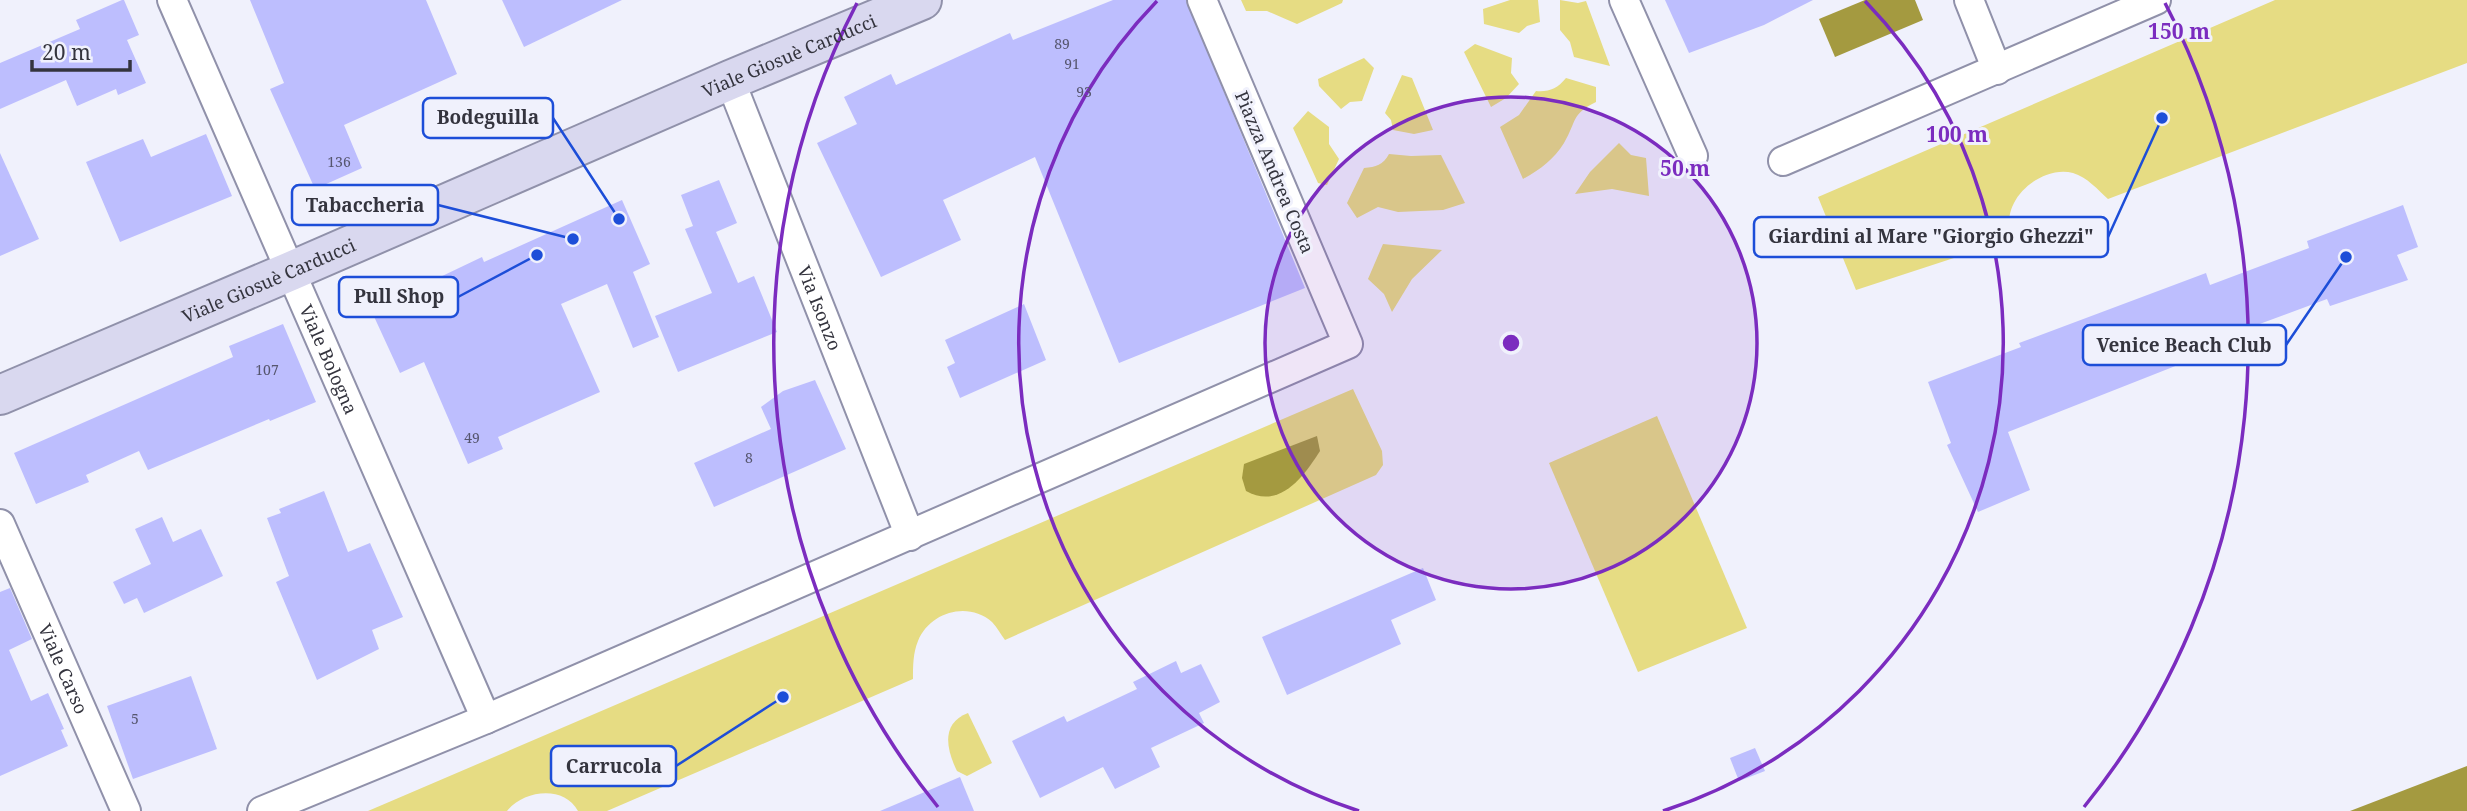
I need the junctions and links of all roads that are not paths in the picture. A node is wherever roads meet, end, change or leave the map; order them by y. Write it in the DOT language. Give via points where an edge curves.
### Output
graph roads {
  1 [pos="172,0"];
  2 [pos="922,0"];
  3 [pos="1202,0"];
  4 [pos="1624,0"];
  5 [pos="1969,0"];
  6 [pos="2156,0"];
  7 [pos="1997,70"];
  8 [pos="730,80"];
  9 [pos="1693,156"];
  10 [pos="1783,160"];
  11 [pos="291,271"];
  12 [pos="0,395"];
  13 [pos="0,524"];
  14 [pos="910,536"];
  15 [pos="486,719"];
  16 [pos="126,811"];
  17 [pos="262,811"];
  1 -- 11 [label="street, Viale Bologna"];
  2 -- 8 [label="street, Viale Giosuè Carducci"];
  3 -- 14 [label="street, Piazza Andrea Costa" via="1348,344"];
  4 -- 9 [label="street"];
  5 -- 7 [label="street"];
  6 -- 7 [label="street"];
  7 -- 10 [label="street"];
  8 -- 11 [label="street, Viale Giosuè Carducci"];
  8 -- 14 [label="street, Via Isonzo"];
  11 -- 12 [label="street, Viale Giosuè Carducci"];
  11 -- 15 [label="street, Viale Bologna"];
  13 -- 16 [label="street, Viale Carso"];
  14 -- 15 [label="street"];
  15 -- 17 [label="street"];
}
